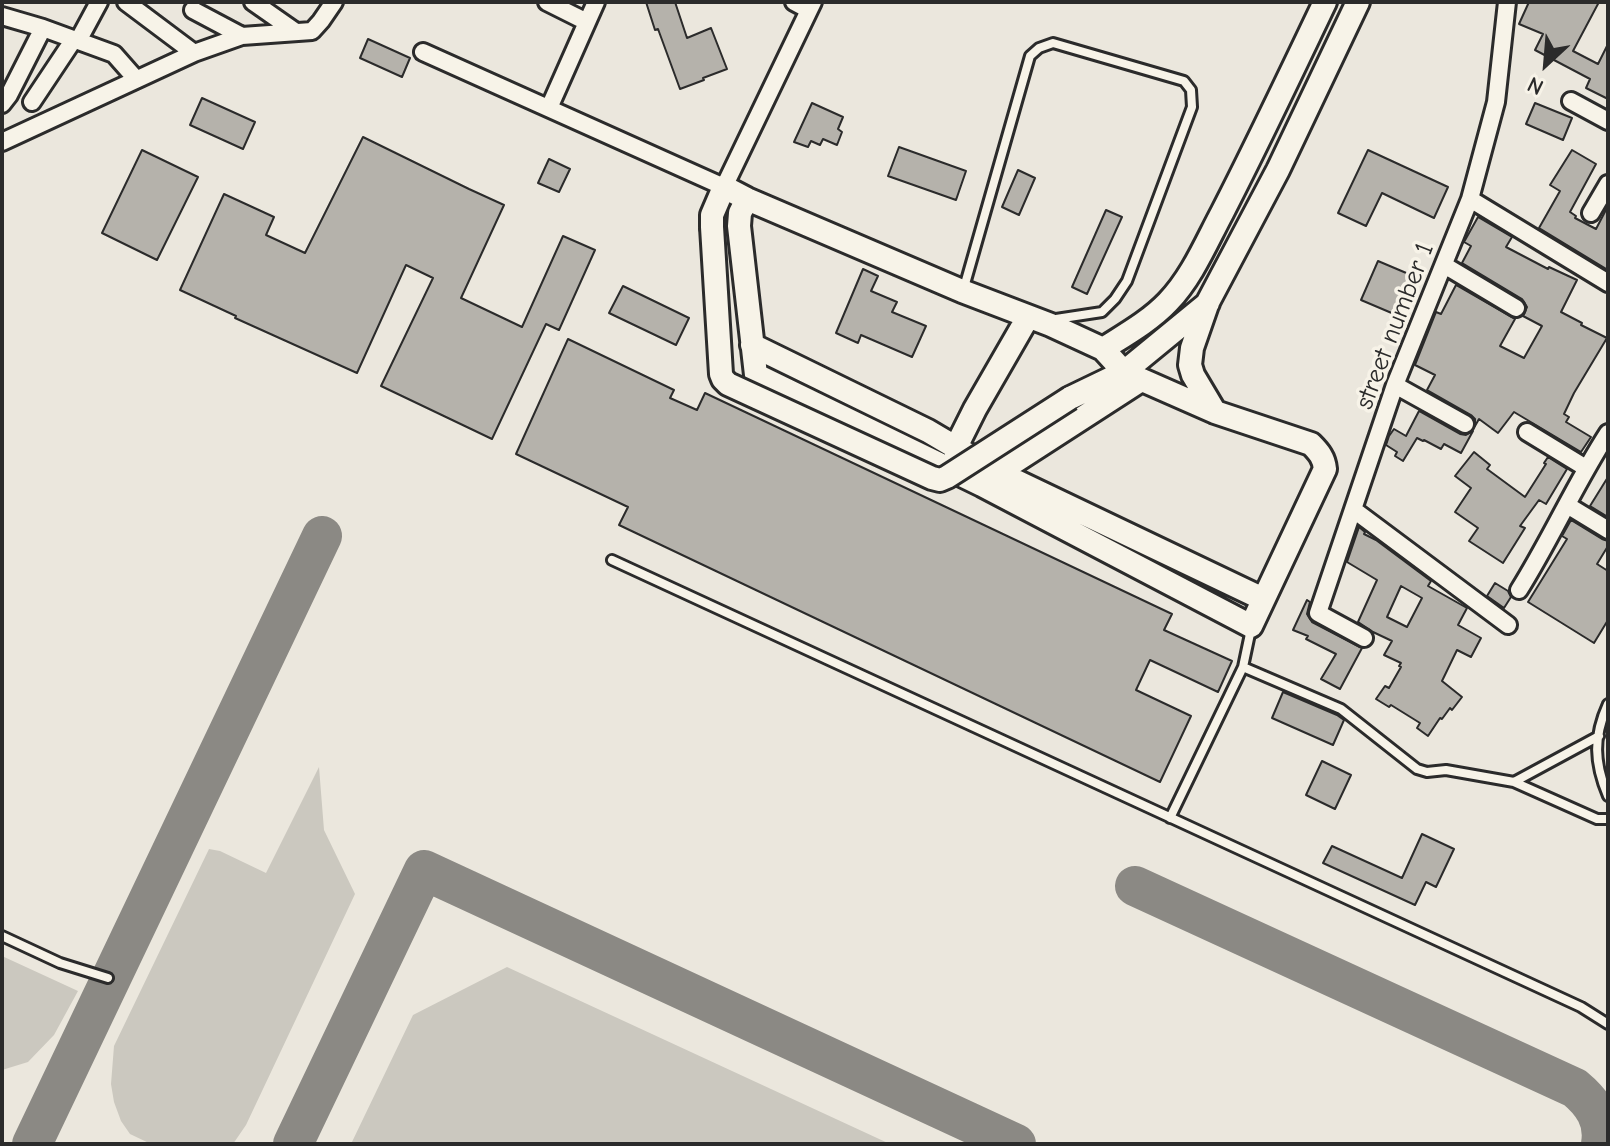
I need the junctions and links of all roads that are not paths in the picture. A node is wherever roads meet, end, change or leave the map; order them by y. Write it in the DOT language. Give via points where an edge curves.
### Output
graph roads {
  1 [pos="5,2"];
  2 [pos="99,2"];
  3 [pos="126,2"];
  4 [pos="253,2"];
  5 [pos="334,2"];
  6 [pos="547,2"];
  7 [pos="596,2"];
  8 [pos="1325,2"];
  9 [pos="1358,2"];
  10 [pos="1507,2"];
  11 [pos="805,5"];
  12 [pos="193,10"];
  13 [pos="2,13"];
  14 [pos="587,22"];
  15 [pos="43,28"];
  16 [pos="296,32"];
  17 [pos="242,36"];
  18 [pos="76,40"];
  19 [pos="423,52"];
  20 [pos="194,53"];
  21 [pos="136,79"];
  22 [pos="1571,101"];
  23 [pos="32,102"];
  24 [pos="2,104"];
  25 [pos="549,108"];
  26 [pos="1608,121"];
  27 [pos="2,142"];
  28 [pos="1251,158"];
  29 [pos="1278,170"];
  30 [pos="1608,184"];
  31 [pos="724,187"];
  32 [pos="747,199"];
  33 [pos="1470,199"];
  34 [pos="1591,213"];
  35 [pos="1196,262"];
  36 [pos="1444,265"];
  37 [pos="1221,276"];
  38 [pos="1608,283"];
  39 [pos="962,291"];
  40 [pos="1208,302"];
  41 [pos="1516,308"];
  42 [pos="1028,317"];
  43 [pos="1051,325"];
  44 [pos="752,345"];
  45 [pos="1103,349"];
  46 [pos="1132,376"];
  47 [pos="1395,385"];
  48 [pos="1215,412"];
  49 [pos="1465,424"];
  50 [pos="1527,432"];
  51 [pos="1608,433"];
  52 [pos="956,447"];
  53 [pos="1586,468"];
  54 [pos="999,473"];
  55 [pos="1567,505"];
  56 [pos="1354,510"];
  57 [pos="1608,530"];
  58 [pos="612,560"];
  59 [pos="1519,590"];
  60 [pos="1263,599"];
  61 [pos="1508,625"];
  62 [pos="1251,626"];
  63 [pos="1364,638"];
  64 [pos="1243,667"];
  65 [pos="1608,704"];
  66 [pos="1599,736"];
  67 [pos="1514,782"];
  68 [pos="1608,796"];
  69 [pos="1170,818"];
  70 [pos="1608,819"];
  71 [pos="2,936"];
  72 [pos="108,978"];
  73 [pos="1608,1024"];
  1 -- 13 [label="street"];
  2 -- 18 [label="street"];
  3 -- 20 [label="street"];
  4 -- 16 [label="street"];
  5 -- 16 [label="street" via="312,31"];
  6 -- 14 [label="street"];
  7 -- 14 [label="street"];
  8 -- 28 [label="street"];
  9 -- 29 [label="street"];
  10 -- 33 [label="street, street number 1" via="1496,102"];
  11 -- 31 [label="street"];
  12 -- 17 [label="street"];
  13 -- 15 [label="street"];
  14 -- 25 [label="street"];
  15 -- 18 [label="street"];
  15 -- 24 [label="street"];
  16 -- 17 [label="street"];
  17 -- 20 [label="street"];
  18 -- 21 [label="street" via="114,54"];
  18 -- 23 [label="street"];
  19 -- 25 [label="street"];
  20 -- 21 [label="street"];
  21 -- 27 [label="street"];
  22 -- 26 [label="street"];
  25 -- 31 [label="street"];
  28 -- 29 [label="street"];
  28 -- 35 [label="street"];
  29 -- 37 [label="street"];
  30 -- 34 [label="street"];
  31 -- 32 [label="street"];
  31 -- 46 [label="street, bridge" via="712,227 721,374 728,384 940,480 1070,398"];
  32 -- 39 [label="street"];
  32 -- 44 [label="street" via="739,226"];
  33 -- 36 [label="street, street number 1"];
  33 -- 38 [label="street"];
  35 -- 37 [label="street"];
  35 -- 45 [label="street" via="1168,302"];
  36 -- 41 [label="street"];
  36 -- 47 [label="street, street number 1"];
  37 -- 40 [label="street"];
  39 -- 42 [label="street"];
  39 -- 43 [label="lane" via="1030,56 1053,43 1184,81 1191,90 1192,107 1127,281 1102,312 1056,319"];
  40 -- 46 [label="street"];
  40 -- 48 [label="street" via="1190,365"];
  42 -- 43 [label="street"];
  42 -- 52 [label="street"];
  43 -- 45 [label="street"];
  44 -- 52 [label="street"];
  44 -- 62 [label="street" via="756,375 982,485"];
  45 -- 46 [label="street"];
  46 -- 48 [label="street"];
  46 -- 54 [label="street"];
  47 -- 49 [label="street"];
  47 -- 56 [label="street, street number 1"];
  48 -- 60 [label="street" via="1311,444 1324,462"];
  50 -- 53 [label="street"];
  51 -- 53 [label="street"];
  52 -- 54 [label="street" via="956,456 976,476"];
  53 -- 55 [label="street"];
  54 -- 60 [label="street"];
  55 -- 57 [label="street"];
  55 -- 59 [label="street"];
  56 -- 61 [label="street"];
  56 -- 63 [label="street, street number 1" via="1318,613"];
  58 -- 69 [label="lane"];
  60 -- 62 [label="street"];
  62 -- 64 [label="lane"];
  64 -- 67 [label="lane" via="1341,709 1417,769"];
  64 -- 69 [label="lane"];
  65 -- 66 [label="lane"];
  66 -- 67 [label="lane"];
  66 -- 68 [label="lane" via="1596,762"];
  67 -- 70 [label="lane" via="1597,819"];
  69 -- 73 [label="lane"];
  71 -- 72 [label="lane"];
}
